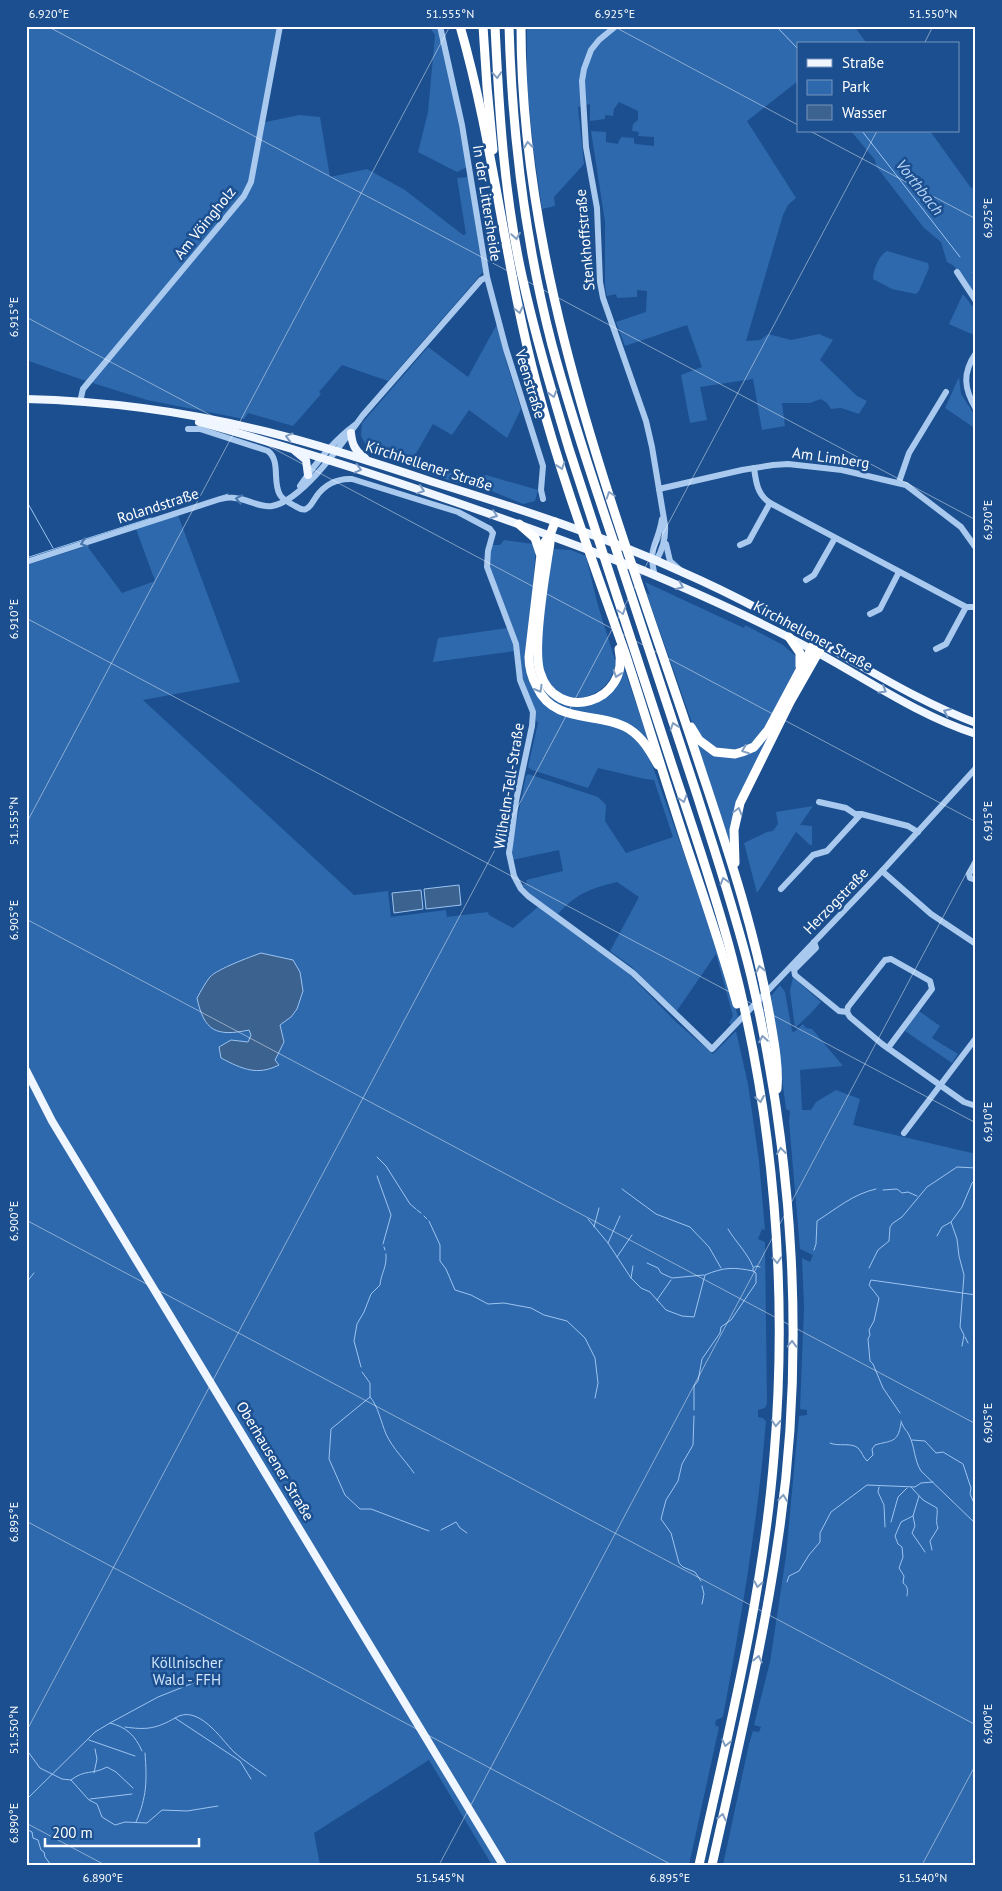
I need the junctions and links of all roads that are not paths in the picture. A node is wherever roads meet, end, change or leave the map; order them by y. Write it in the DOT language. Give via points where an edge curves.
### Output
graph roads {
  1 [pos="280,26"];
  2 [pos="440,26"];
  3 [pos="460,26"];
  4 [pos="483,26"];
  5 [pos="495,26"];
  6 [pos="509,26"];
  7 [pos="521,26"];
  8 [pos="616,26"];
  9 [pos="517,146"];
  10 [pos="538,211"];
  11 [pos="509,262"];
  12 [pos="957,272"];
  13 [pos="487,278"];
  14 [pos="976,301"];
  15 [pos="976,353"];
  16 [pos="946,392"];
  17 [pos="26,399"];
  18 [pos="80,402"];
  19 [pos="976,409"];
  20 [pos="161,412"];
  21 [pos="356,424"];
  22 [pos="188,429"];
  23 [pos="351,433"];
  24 [pos="292,448"];
  25 [pos="332,450"];
  26 [pos="325,459"];
  27 [pos="368,460"];
  28 [pos="754,468"];
  29 [pos="308,475"];
  30 [pos="898,482"];
  31 [pos="659,489"];
  32 [pos="296,492"];
  33 [pos="543,499"];
  34 [pos="286,501"];
  35 [pos="770,503"];
  36 [pos="663,516"];
  37 [pos="555,522"];
  38 [pos="519,524"];
  39 [pos="666,534"];
  40 [pos="550,535"];
  41 [pos="835,538"];
  42 [pos="740,545"];
  43 [pos="654,546"];
  44 [pos="976,548"];
  45 [pos="641,554"];
  46 [pos="541,556"];
  47 [pos="653,561"];
  48 [pos="26,562"];
  49 [pos="632,569"];
  50 [pos="682,572"];
  51 [pos="900,572"];
  52 [pos="655,576"];
  53 [pos="806,580"];
  54 [pos="966,607"];
  55 [pos="976,607"];
  56 [pos="609,610"];
  57 [pos="870,614"];
  58 [pos="790,637"];
  59 [pos="819,642"];
  60 [pos="936,650"];
  61 [pos="814,651"];
  62 [pos="800,668"];
  63 [pos="676,693"];
  64 [pos="976,723"];
  65 [pos="976,734"];
  66 [pos="976,768"];
  67 [pos="818,802"];
  68 [pos="674,807"];
  69 [pos="861,814"];
  70 [pos="918,832"];
  71 [pos="976,862"];
  72 [pos="882,871"];
  73 [pos="736,876"];
  74 [pos="976,880"];
  75 [pos="781,888"];
  76 [pos="814,942"];
  77 [pos="976,944"];
  78 [pos="847,1012"];
  79 [pos="976,1038"];
  80 [pos="888,1048"];
  81 [pos="712,1050"];
  82 [pos="753,1051"];
  83 [pos="26,1070"];
  84 [pos="941,1084"];
  85 [pos="775,1104"];
  86 [pos="976,1106"];
  87 [pos="904,1133"];
  88 [pos="503,1865"];
  89 [pos="698,1865"];
  90 [pos="712,1865"];
  1 -- 18 [label="street, Am Vöingholz" via="251,182 244,196 82,389"];
  2 -- 13 [label="street, In der Littersheide" via="462,124"];
  3 -- 11 [label="highway"];
  4 -- 11 [label="highway" via="491,133"];
  5 -- 82 [label="highway, one-way" via="503,145 522,275 550,384 595,530 708,875 732,957"];
  6 -- 9 [label="highway"];
  10 -- 7 [label="highway, one-way" via="527,139"];
  8 -- 31 [label="street, Stenkhoffstraße" via="591,50 584,68 586,147 597,208 602,298 646,421"];
  9 -- 10 [label="highway"];
  9 -- 49 [label="highway" via="536,273 551,340 611,536"];
  49 -- 10 [label="highway, one-way" via="563,339 550,286"];
  11 -- 56 [label="highway, one-way" via="537,386"];
  12 -- 14 [label="street"];
  13 -- 21 [label="street, In der Littersheide" via="481,280"];
  13 -- 33 [label="street, Veenstraße" via="543,466"];
  15 -- 19 [label="street" via="968,364 966,378 967,392"];
  16 -- 30 [label="street" via="909,453"];
  17 -- 18 [label="main road, Kirchhellener Straße"];
  18 -- 20 [label="main road, Kirchhellener Straße"];
  20 -- 24 [label="main road, Kirchhellener Straße"];
  25 -- 20 [label="main road, Kirchhellener Straße, one-way" via="246,427"];
  21 -- 23 [label="street, In der Littersheide"];
  21 -- 25 [label="street, In der Littersheide" via="346,431"];
  22 -- 34 [label="street" via="200,429 268,451 272,454 279,494"];
  23 -- 25 [label="street, In der Littersheide"];
  23 -- 27 [label="main road" via="356,450"];
  24 -- 26 [label="main road, Kirchhellener Straße"];
  24 -- 29 [label="main road" via="306,460"];
  25 -- 26 [label="street, In der Littersheide"];
  25 -- 27 [label="main road, Kirchhellener Straße"];
  26 -- 29 [label="street"];
  26 -- 32 [label="street"];
  26 -- 38 [label="main road, Kirchhellener Straße, one-way"];
  27 -- 37 [label="main road, Kirchhellener Straße"];
  28 -- 30 [label="street, Am Limberg" via="788,464 815,466"];
  28 -- 31 [label="street, Am Limberg"];
  28 -- 35 [label="street" via="762,498"];
  29 -- 32 [label="street"];
  30 -- 44 [label="street, Am Limberg" via="961,527"];
  31 -- 36 [label="street, Stenkhoffstraße"];
  32 -- 34 [label="street"];
  34 -- 48 [label="street, Rolandstraße, one-way" via="261,506 234,497 220,499"];
  34 -- 81 [label="street, Wilhelm-Tell-Straße" via="305,510 326,486 352,479 465,515 490,529 493,533 487,567 516,644 520,680 533,712 510,844 514,876 528,896 634,973"];
  35 -- 41 [label="street"];
  35 -- 42 [label="street" via="749,541"];
  36 -- 39 [label="street, Stenkhoffstraße"];
  36 -- 43 [label="street, Stenkhoffstraße"];
  37 -- 40 [label="highway"];
  37 -- 45 [label="main road, Kirchhellener Straße"];
  38 -- 40 [label="main road, Kirchhellener Straße"];
  38 -- 46 [label="highway" via="535,538"];
  39 -- 47 [label="street, Stenkhoffstraße" via="662,550"];
  39 -- 50 [label="street, Kirchhellener Straße" via="668,558"];
  40 -- 46 [label="highway"];
  40 -- 49 [label="main road, Kirchhellener Straße"];
  56 -- 40 [label="highway, one-way" via="621,657 613,684 600,697 584,703 557,696 546,685 538,661"];
  41 -- 51 [label="street"];
  41 -- 53 [label="street" via="814,576"];
  43 -- 45 [label="street"];
  43 -- 47 [label="street, Stenkhoffstraße"];
  45 -- 47 [label="main road, Kirchhellener Straße"];
  46 -- 68 [label="highway, one-way" via="529,657 538,690 552,705 566,713 612,722 635,733 658,765"];
  47 -- 49 [label="main road, Kirchhellener Straße"];
  47 -- 50 [label="main road, Kirchhellener Straße"];
  47 -- 52 [label="street, Stenkhoffstraße"];
  49 -- 52 [label="main road, Kirchhellener Straße"];
  49 -- 63 [label="highway"];
  85 -- 49 [label="highway, one-way" via="757,1004 734,913"];
  50 -- 59 [label="main road, Kirchhellener Straße"];
  51 -- 54 [label="street"];
  51 -- 57 [label="street" via="880,609"];
  52 -- 58 [label="main road, Kirchhellener Straße, one-way"];
  54 -- 55 [label="street"];
  54 -- 60 [label="street" via="946,644"];
  56 -- 68 [label="highway"];
  58 -- 61 [label="main road, Kirchhellener Straße"];
  58 -- 62 [label="highway" via="800,653"];
  59 -- 61 [label="highway"];
  64 -- 59 [label="main road, Kirchhellener Straße, one-way" via="920,699"];
  61 -- 62 [label="highway"];
  61 -- 65 [label="main road, Kirchhellener Straße, one-way" via="926,714"];
  73 -- 61 [label="highway, one-way" via="734,830 740,803"];
  62 -- 63 [label="highway, one-way" via="764,736 742,752 720,754 704,745 693,731 682,700"];
  63 -- 73 [label="highway"];
  66 -- 70 [label="street, Herzogstraße"];
  67 -- 69 [label="street"];
  68 -- 82 [label="highway" via="724,953 744,1040"];
  69 -- 70 [label="street" via="908,826"];
  69 -- 75 [label="street" via="828,851 813,855"];
  70 -- 72 [label="street, Herzogstraße"];
  71 -- 74 [label="street" via="969,874"];
  72 -- 76 [label="street, Herzogstraße"];
  72 -- 77 [label="street" via="931,914"];
  85 -- 73 [label="highway, one-way" via="777,1084 765,989"];
  76 -- 78 [label="street" via="816,948 794,973 839,1011"];
  76 -- 81 [label="street, Herzogstraße"];
  78 -- 80 [label="street"];
  78 -- 80 [label="street" via="883,960 891,959 930,982 932,989"];
  79 -- 84 [label="street"];
  80 -- 84 [label="street"];
  82 -- 89 [label="highway, one-way" via="768,1142 776,1227 779,1294 774,1457 766,1533 748,1637"];
  83 -- 88 [label="main road, Oberhausener Straße" via="52,1121"];
  84 -- 86 [label="street" via="964,1102"];
  84 -- 87 [label="street"];
  90 -- 85 [label="highway, one-way" via="760,1647 779,1537 788,1451 792,1277 787,1199"];
}
